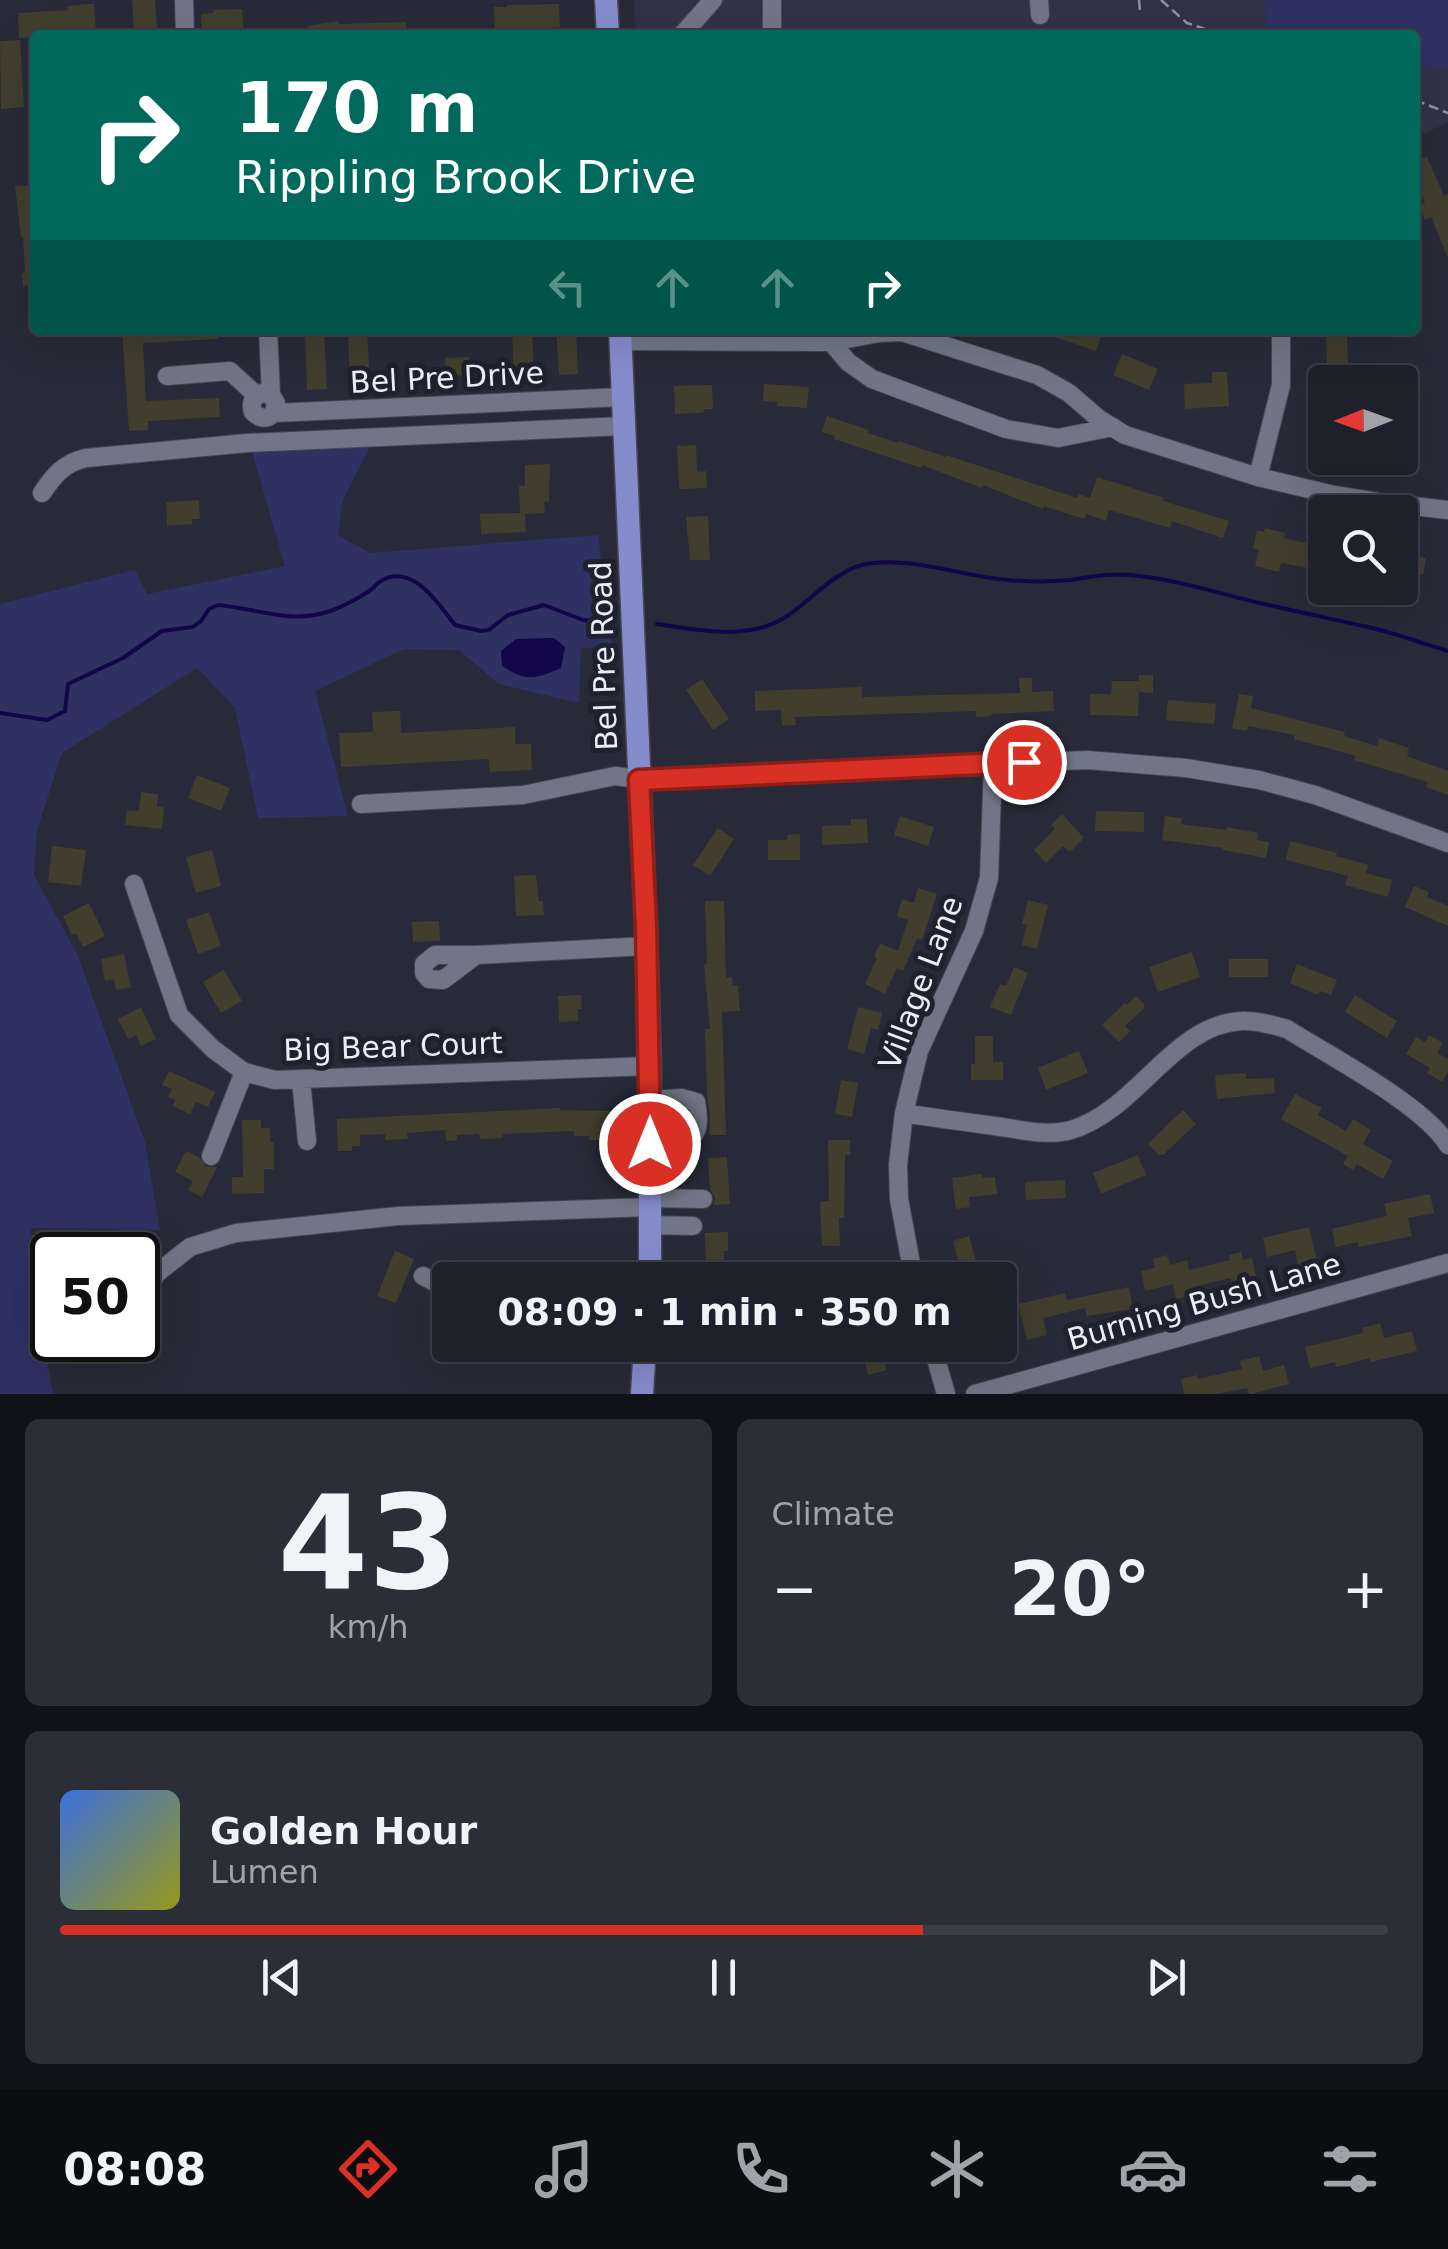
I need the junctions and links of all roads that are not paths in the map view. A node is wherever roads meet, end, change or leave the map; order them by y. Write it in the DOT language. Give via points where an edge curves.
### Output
graph roads {
  1 [pos="184,0"];
  2 [pos="606,0"];
  3 [pos="713,0"];
  4 [pos="772,0"];
  5 [pos="185,30"];
  6 [pos="608,30"];
  7 [pos="687,30"];
  8 [pos="772,30"];
  9 [pos="268,335"];
  10 [pos="868,335"];
  11 [pos="911,335"];
  12 [pos="1281,335"];
  13 [pos="620,336"];
  14 [pos="831,342"];
  15 [pos="167,376"];
  16 [pos="623,397"];
  17 [pos="267,401"];
  18 [pos="624,426"];
  19 [pos="1113,427"];
  20 [pos="1258,477"];
  21 [pos="42,493"];
  22 [pos="1448,510"];
  23 [pos="992,764"];
  24 [pos="639,780"];
  25 [pos="361,804"];
  26 [pos="1448,844"];
  27 [pos="134,884"];
  28 [pos="647,946"];
  29 [pos="476,955"];
  30 [pos="650,1066"];
  31 [pos="244,1072"];
  32 [pos="300,1080"];
  33 [pos="650,1100"];
  34 [pos="904,1113"];
  35 [pos="307,1141"];
  36 [pos="650,1144"];
  37 [pos="1448,1144"];
  38 [pos="211,1156"];
  39 [pos="703,1199"];
  40 [pos="651,1210"];
  41 [pos="693,1226"];
  42 [pos="650,1262"];
  43 [pos="911,1262"];
  44 [pos="1448,1262"];
  45 [pos="160,1271"];
  46 [pos="423,1276"];
  47 [pos="432,1281"];
  48 [pos="644,1362"];
  49 [pos="937,1362"];
  50 [pos="642,1394"];
  51 [pos="946,1394"];
  52 [pos="976,1394"];
  1 -- 5 [label="street"];
  2 -- 6 [label="main road"];
  3 -- 7 [label="street"];
  4 -- 8 [label="street"];
  9 -- 17 [label="street"];
  10 -- 14 [label="street"];
  11 -- 19 [label="street" via="1038,376"];
  12 -- 20 [label="street" via="1281,385"];
  13 -- 14 [label="street"];
  13 -- 16 [label="main road, Bel Pre Road"];
  14 -- 19 [label="street" via="872,379 1006,429 1058,438"];
  15 -- 17 [label="street" via="230,371"];
  16 -- 17 [label="street, Bel Pre Drive"];
  16 -- 18 [label="main road, Bel Pre Road"];
  18 -- 21 [label="street" via="246,443 86,458 56,472"];
  18 -- 24 [label="main road, Bel Pre Road"];
  19 -- 20 [label="street"];
  20 -- 22 [label="street"];
  23 -- 24 [label="street"];
  23 -- 26 [label="street" via="1087,760 1259,780"];
  23 -- 34 [label="street, Village Lane" via="988,878 974,931 919,1051"];
  24 -- 25 [label="street" via="615,776 523,795"];
  24 -- 28 [label="main road, Bel Pre Road"];
  27 -- 31 [label="street, Big Bear Court" via="179,1016"];
  28 -- 29 [label="street"];
  28 -- 30 [label="main road, Bel Pre Road"];
  30 -- 32 [label="street, Big Bear Court"];
  30 -- 33 [label="main road, Bel Pre Road"];
  31 -- 32 [label="street, Big Bear Court"];
  31 -- 38 [label="street"];
  32 -- 35 [label="street"];
  33 -- 36 [label="main road, Bel Pre Road"];
  33 -- 36 [label="street" via="689,1099 698,1116 693,1138"];
  34 -- 37 [label="street" via="1068,1131 1120,1104 1186,1042 1242,1020 1286,1029 1406,1103"];
  34 -- 43 [label="street, Village Lane" via="899,1199"];
  36 -- 40 [label="main road, Bel Pre Road"];
  39 -- 40 [label="street"];
  40 -- 41 [label="street"];
  40 -- 42 [label="main road, Bel Pre Road"];
  40 -- 45 [label="street" via="398,1216 236,1232 190,1248"];
  44 -- 52 [label="street, Burning Bush Lane"];
  46 -- 47 [label="street"];
  48 -- 50 [label="main road"];
  49 -- 51 [label="street"];
}
